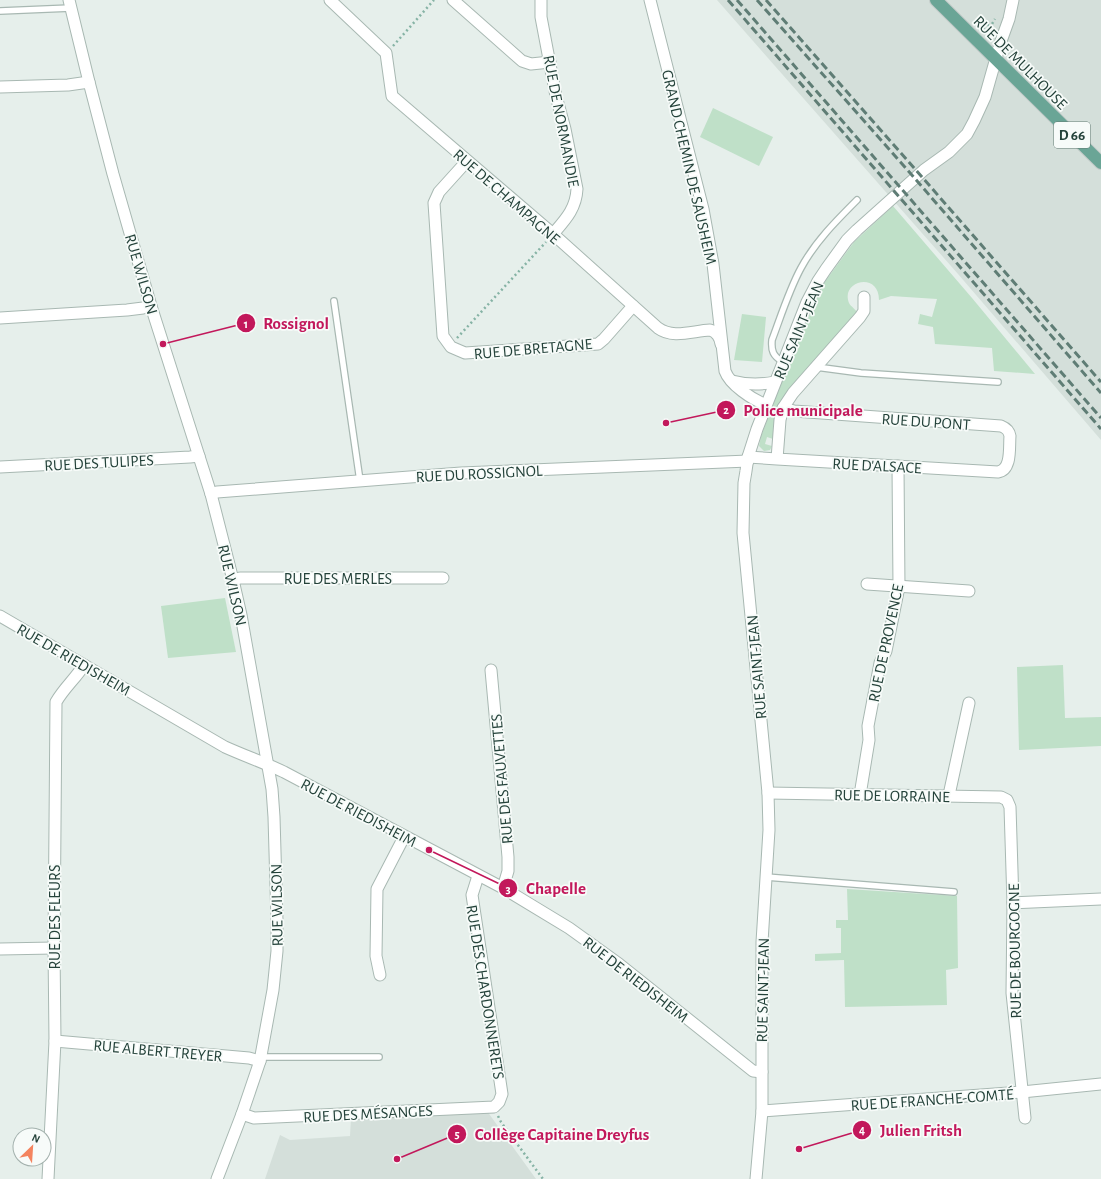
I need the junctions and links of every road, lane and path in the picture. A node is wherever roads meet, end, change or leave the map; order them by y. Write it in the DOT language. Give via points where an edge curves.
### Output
graph roads {
  1 [pos="330,0"];
  2 [pos="434,0"];
  3 [pos="452,0"];
  4 [pos="541,0"];
  5 [pos="650,0"];
  6 [pos="936,0"];
  7 [pos="1013,0"];
  8 [pos="70,4"];
  9 [pos="0,11"];
  10 [pos="998,14"];
  11 [pos="983,28"];
  12 [pos="386,53"];
  13 [pos="996,58"];
  14 [pos="550,62"];
  15 [pos="89,82"];
  16 [pos="0,87"];
  17 [pos="467,161"];
  18 [pos="1101,163"];
  19 [pos="857,200"];
  20 [pos="553,234"];
  21 [pos="864,297"];
  22 [pos="334,301"];
  23 [pos="151,306"];
  24 [pos="633,306"];
  25 [pos="0,318"];
  26 [pos="721,344"];
  27 [pos="450,346"];
  28 [pos="783,362"];
  29 [pos="816,367"];
  30 [pos="731,381"];
  31 [pos="775,382"];
  32 [pos="998,382"];
  33 [pos="766,405"];
  34 [pos="783,408"];
  35 [pos="199,456"];
  36 [pos="748,459"];
  37 [pos="778,459"];
  38 [pos="898,466"];
  39 [pos="0,467"];
  40 [pos="1005,469"];
  41 [pos="360,481"];
  42 [pos="211,494"];
  43 [pos="443,578"];
  44 [pos="233,580"];
  45 [pos="867,584"];
  46 [pos="899,586"];
  47 [pos="969,591"];
  48 [pos="0,616"];
  49 [pos="84,665"];
  50 [pos="491,670"];
  51 [pos="969,703"];
  52 [pos="268,764"];
  53 [pos="768,793"];
  54 [pos="860,795"];
  55 [pos="949,795"];
  56 [pos="1010,807"];
  57 [pos="404,837"];
  58 [pos="478,876"];
  59 [pos="766,876"];
  60 [pos="503,888"];
  61 [pos="954,892"];
  62 [pos="1101,899"];
  63 [pos="1013,903"];
  64 [pos="0,948"];
  65 [pos="54,948"];
  66 [pos="380,975"];
  67 [pos="55,1041"];
  68 [pos="379,1057"];
  69 [pos="260,1060"];
  70 [pos="762,1072"];
  71 [pos="1101,1084"];
  72 [pos="1022,1092"];
  73 [pos="494,1107"];
  74 [pos="762,1111"];
  75 [pos="242,1114"];
  76 [pos="1025,1118"];
  77 [pos="48,1179"];
  78 [pos="217,1179"];
  79 [pos="543,1179"];
  80 [pos="756,1179"];
  1 -- 12 [label="street"];
  2 -- 12 [label="path"];
  3 -- 14 [label="street" via="522,61 531,64"];
  4 -- 14 [label="street, RUE DE NORMANDIE" via="541,17"];
  5 -- 26 [label="street, GRAND CHEMIN DE SAUSHEIM" via="703,209 713,264"];
  6 -- 13 [label="main road, RUE DE MULHOUSE / D 66"];
  7 -- 13 [label="street, RUE SAINT-JEAN"];
  8 -- 9 [label="lane"];
  8 -- 15 [label="street, RUE WILSON"];
  10 -- 11 [label="path" via="992,24"];
  12 -- 17 [label="street, RUE DE CHAMPAGNE" via="392,96"];
  13 -- 18 [label="main road, RUE DE MULHOUSE / D 66"];
  13 -- 28 [label="street, RUE SAINT-JEAN" via="985,97 966,134 847,240 818,281"];
  14 -- 20 [label="street, RUE DE NORMANDIE" via="577,189 572,210"];
  15 -- 16 [label="street" via="68,86"];
  15 -- 23 [label="street, RUE WILSON"];
  17 -- 20 [label="street, RUE DE CHAMPAGNE"];
  17 -- 27 [label="street, RUE DE BRETAGNE" via="439,192 434,202 443,336"];
  19 -- 28 [label="lane" via="824,234 800,269 772,340 772,351 776,358"];
  20 -- 24 [label="street, RUE DE CHAMPAGNE"];
  20 -- 27 [label="path"];
  21 -- 29 [label="street, RUE SAINT-JEAN" via="864,311 860,317"];
  22 -- 41 [label="lane"];
  23 -- 25 [label="street"];
  23 -- 35 [label="street, RUE WILSON"];
  24 -- 26 [label="street, RUE DE CHAMPAGNE" via="664,332 674,334 710,330 718,335"];
  24 -- 27 [label="street, RUE DE BRETAGNE" via="598,344 465,353"];
  26 -- 30 [label="street, GRAND CHEMIN DE SAUSHEIM" via="725,371"];
  28 -- 31 [label="street, RUE SAINT-JEAN"];
  29 -- 32 [label="lane" via="861,373"];
  29 -- 34 [label="street, RUE SAINT-JEAN"];
  30 -- 31 [label="street" via="749,384"];
  30 -- 33 [label="street"];
  31 -- 33 [label="street, RUE SAINT-JEAN"];
  33 -- 36 [label="street, RUE SAINT-JEAN"];
  34 -- 37 [label="street"];
  34 -- 40 [label="street, RUE DU PONT" via="794,411 1004,427 1010,432 1008,463"];
  35 -- 39 [label="street, RUE DES TULIPES"];
  35 -- 42 [label="street, RUE WILSON"];
  36 -- 37 [label="street, RUE D'ALSACE"];
  36 -- 41 [label="street, RUE DU ROSSIGNOL" via="461,473"];
  36 -- 53 [label="street, RUE SAINT-JEAN" via="744,483 743,533"];
  37 -- 38 [label="street, RUE D'ALSACE"];
  38 -- 40 [label="street, RUE D'ALSACE" via="998,472"];
  38 -- 46 [label="street, RUE DE PROVENCE"];
  41 -- 42 [label="street, RUE DU ROSSIGNOL"];
  42 -- 44 [label="street, RUE WILSON"];
  43 -- 44 [label="street, RUE DES MERLES"];
  44 -- 52 [label="street, RUE WILSON"];
  45 -- 46 [label="street"];
  46 -- 47 [label="street"];
  46 -- 54 [label="street, RUE DE PROVENCE" via="868,726 869,740"];
  48 -- 49 [label="street, RUE DE RIEDISHEIM"];
  49 -- 52 [label="street, RUE DE RIEDISHEIM" via="225,747"];
  49 -- 65 [label="street, RUE DES FLEURS" via="56,702"];
  50 -- 60 [label="street, RUE DES FAUVETTES" via="508,857 508,871"];
  51 -- 55 [label="street"];
  52 -- 57 [label="street, RUE DE RIEDISHEIM"];
  52 -- 69 [label="street, RUE WILSON" via="274,817 277,951 273,990"];
  53 -- 54 [label="street, RUE DE LORRAINE"];
  53 -- 59 [label="street, RUE SAINT-JEAN"];
  54 -- 55 [label="street, RUE DE LORRAINE"];
  55 -- 56 [label="street, RUE DE LORRAINE" via="1001,797 1007,800"];
  56 -- 63 [label="street, RUE DE BOURGOGNE"];
  57 -- 58 [label="street, RUE DE RIEDISHEIM"];
  57 -- 66 [label="street" via="377,889 376,956"];
  58 -- 60 [label="street, RUE DE RIEDISHEIM"];
  58 -- 73 [label="street, RUE DES CHARDONNERETS" via="472,895 502,1094"];
  59 -- 61 [label="lane"];
  59 -- 70 [label="street, RUE SAINT-JEAN" via="762,942"];
  60 -- 70 [label="street, RUE DE RIEDISHEIM" via="576,933 753,1071"];
  62 -- 63 [label="street"];
  63 -- 72 [label="street, RUE DE BOURGOGNE" via="1012,993"];
  64 -- 65 [label="street"];
  65 -- 67 [label="street, RUE DES FLEURS"];
  67 -- 69 [label="street, RUE ALBERT TREYER"];
  67 -- 77 [label="street, RUE DES FLEURS"];
  68 -- 69 [label="lane"];
  69 -- 75 [label="street, RUE WILSON"];
  70 -- 74 [label="street, RUE SAINT-JEAN"];
  71 -- 72 [label="street, RUE DE FRANCHE-COMTÉ"];
  72 -- 74 [label="street, RUE DE FRANCHE-COMTÉ"];
  72 -- 76 [label="street, RUE DE BOURGOGNE"];
  73 -- 75 [label="street, RUE DES MÉSANGES" via="254,1118"];
  73 -- 79 [label="path" via="500,1122"];
  74 -- 80 [label="street, RUE SAINT-JEAN"];
  75 -- 78 [label="street, RUE WILSON"];
}
